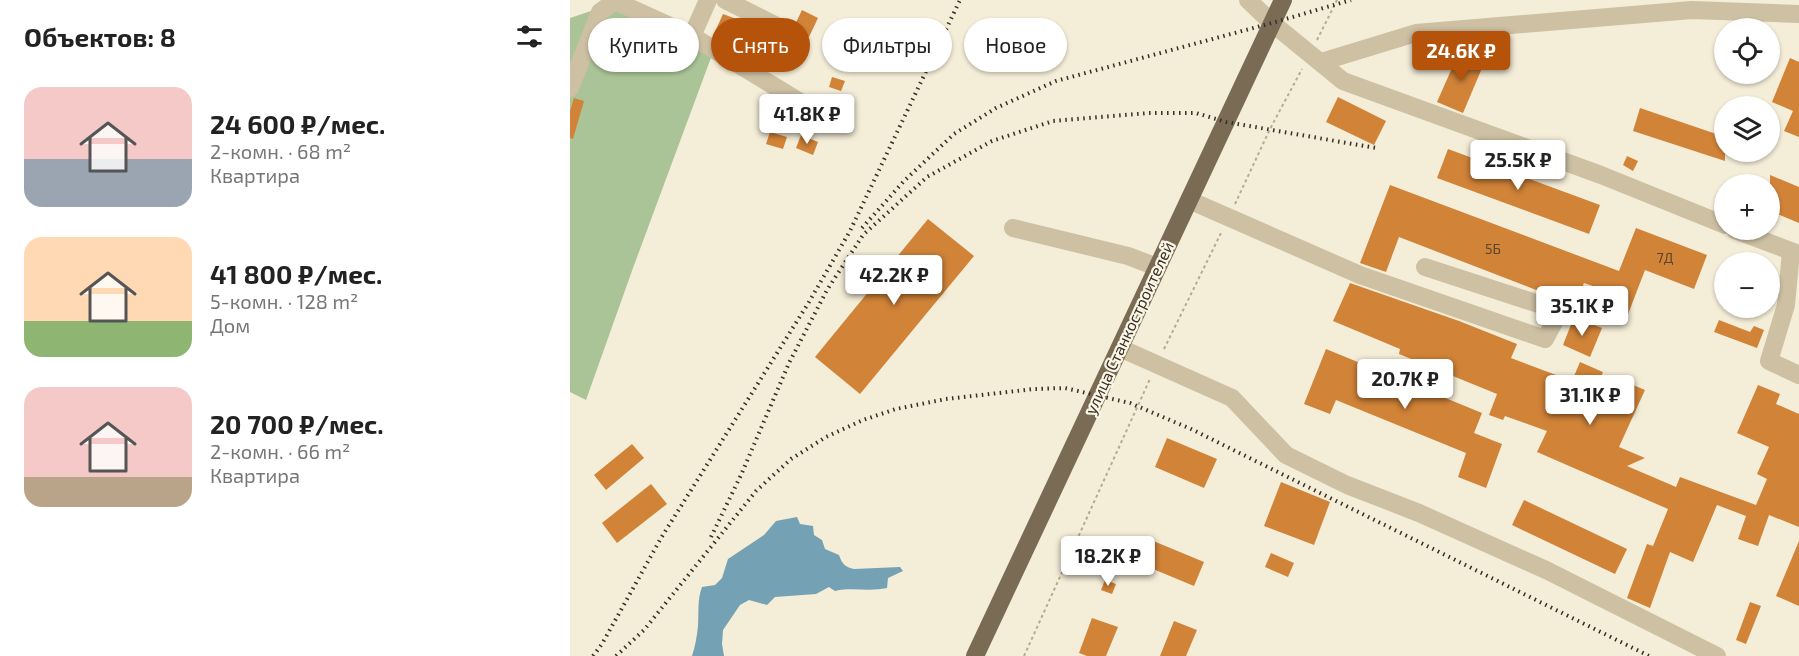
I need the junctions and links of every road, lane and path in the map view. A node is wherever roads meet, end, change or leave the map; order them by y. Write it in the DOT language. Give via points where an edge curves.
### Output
graph roads {
  1 [pos="708,0"];
  2 [pos="725,0"];
  3 [pos="1248,0"];
  4 [pos="1283,0"];
  5 [pos="1337,0"];
  6 [pos="1799,14"];
  7 [pos="598,18"];
  8 [pos="652,18"];
  9 [pos="761,18"];
  10 [pos="699,20"];
  11 [pos="1272,23"];
  12 [pos="699,40"];
  13 [pos="588,42"];
  14 [pos="1315,58"];
  15 [pos="570,88"];
  16 [pos="800,102"];
  17 [pos="1189,200"];
  18 [pos="1229,217"];
  19 [pos="1714,221"];
  20 [pos="1013,228"];
  21 [pos="1761,240"];
  22 [pos="1795,253"];
  23 [pos="1157,267"];
  24 [pos="1425,267"];
  25 [pos="1120,348"];
  26 [pos="1156,364"];
  27 [pos="1799,375"];
  28 [pos="975,656"];
  29 [pos="1024,656"];
  30 [pos="1717,656"];
  1 -- 10 [label="street"];
  2 -- 9 [label="street"];
  3 -- 11 [label="street"];
  4 -- 11 [label="main road, улица Станкостроителей"];
  5 -- 14 [label="path"];
  6 -- 14 [label="street" via="1692,10 1416,33"];
  7 -- 8 [label="street" via="615,1"];
  11 -- 14 [label="street"];
  11 -- 17 [label="main road, улица Станкостроителей"];
  12 -- 16 [label="street"];
  13 -- 15 [label="street"];
  14 -- 18 [label="path" via="1270,129"];
  14 -- 19 [label="street" via="1342,81"];
  17 -- 18 [label="street"];
  17 -- 23 [label="main road, улица Станкостроителей"];
  18 -- 24 [label="street" via="1360,274 1545,339 1560,311"];
  18 -- 26 [label="path"];
  20 -- 23 [label="street" via="1128,256"];
  21 -- 22 [label="street"];
  22 -- 27 [label="street" via="1786,305 1769,360"];
  23 -- 25 [label="main road, улица Станкостроителей"];
  25 -- 26 [label="street"];
  25 -- 28 [label="main road, улица Станкостроителей"];
  26 -- 29 [label="path"];
  26 -- 30 [label="street" via="1232,398 1286,455 1546,570"];
}
